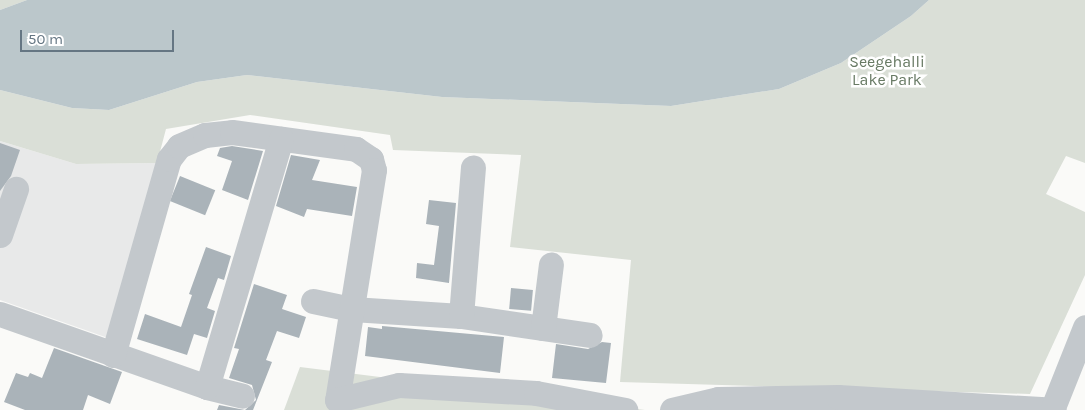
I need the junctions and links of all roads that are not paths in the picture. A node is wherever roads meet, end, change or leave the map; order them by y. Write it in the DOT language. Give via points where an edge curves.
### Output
graph roads {
  1 [pos="281,139"];
  2 [pos="473,167"];
  3 [pos="16,189"];
  4 [pos="0,235"];
  5 [pos="551,264"];
  6 [pos="313,301"];
  7 [pos="352,308"];
  8 [pos="0,314"];
  9 [pos="461,316"];
  10 [pos="1085,327"];
  11 [pos="543,328"];
  12 [pos="590,335"];
  13 [pos="112,355"];
  14 [pos="207,387"];
  15 [pos="242,396"];
  16 [pos="625,410"];
  17 [pos="672,410"];
  18 [pos="1053,410"];
  1 -- 7 [label="street" via="356,149 371,159 374,170"];
  1 -- 13 [label="street" via="232,132 205,135 179,146 169,159 154,203"];
  1 -- 14 [label="street"];
  2 -- 9 [label="street"];
  3 -- 4 [label="street"];
  5 -- 11 [label="street"];
  6 -- 7 [label="street"];
  7 -- 9 [label="street"];
  7 -- 16 [label="street" via="337,400 399,385 536,393"];
  8 -- 13 [label="street"];
  9 -- 11 [label="street"];
  10 -- 18 [label="street"];
  11 -- 12 [label="street"];
  13 -- 14 [label="street"];
  14 -- 15 [label="street"];
  17 -- 18 [label="street" via="718,399 838,397"];
}
